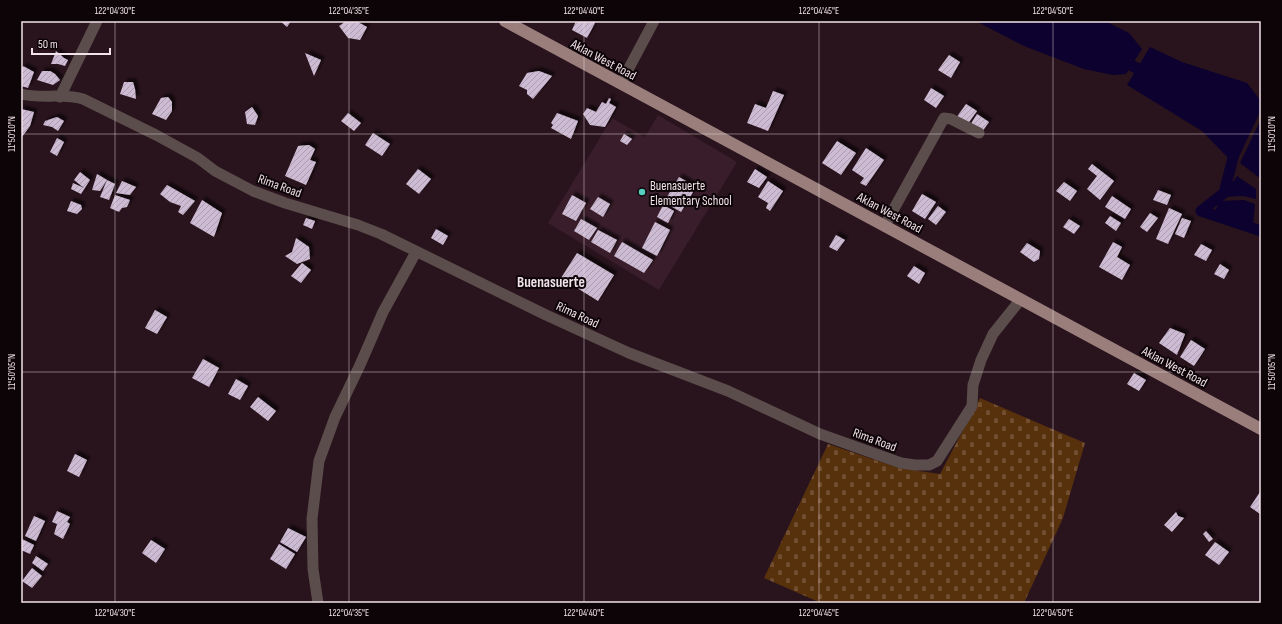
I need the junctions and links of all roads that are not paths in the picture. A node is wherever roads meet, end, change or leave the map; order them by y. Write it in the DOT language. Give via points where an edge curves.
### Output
graph roads {
  1 [pos="97,21"];
  2 [pos="505,21"];
  3 [pos="654,21"];
  4 [pos="621,83"];
  5 [pos="21,94"];
  6 [pos="60,97"];
  7 [pos="979,133"];
  8 [pos="885,225"];
  9 [pos="416,252"];
  10 [pos="1020,299"];
  11 [pos="1261,429"];
  12 [pos="318,603"];
  1 -- 6 [label="street"];
  2 -- 4 [label="main road, Aklan West Road"];
  3 -- 4 [label="street"];
  4 -- 8 [label="main road, Aklan West Road"];
  5 -- 6 [label="street, Rima Road"];
  6 -- 9 [label="street, Rima Road" via="75,97 90,102 156,134 253,191 358,225"];
  7 -- 8 [label="street" via="944,118"];
  8 -- 10 [label="main road, Aklan West Road"];
  9 -- 10 [label="street, Rima Road" via="629,353 728,392 820,434 901,463 915,465 929,465 937,461 972,406 973,385 981,360 993,334"];
  9 -- 12 [label="street" via="383,312 335,417 319,461 312,519 313,568"];
  10 -- 11 [label="main road, Aklan West Road"];
}
